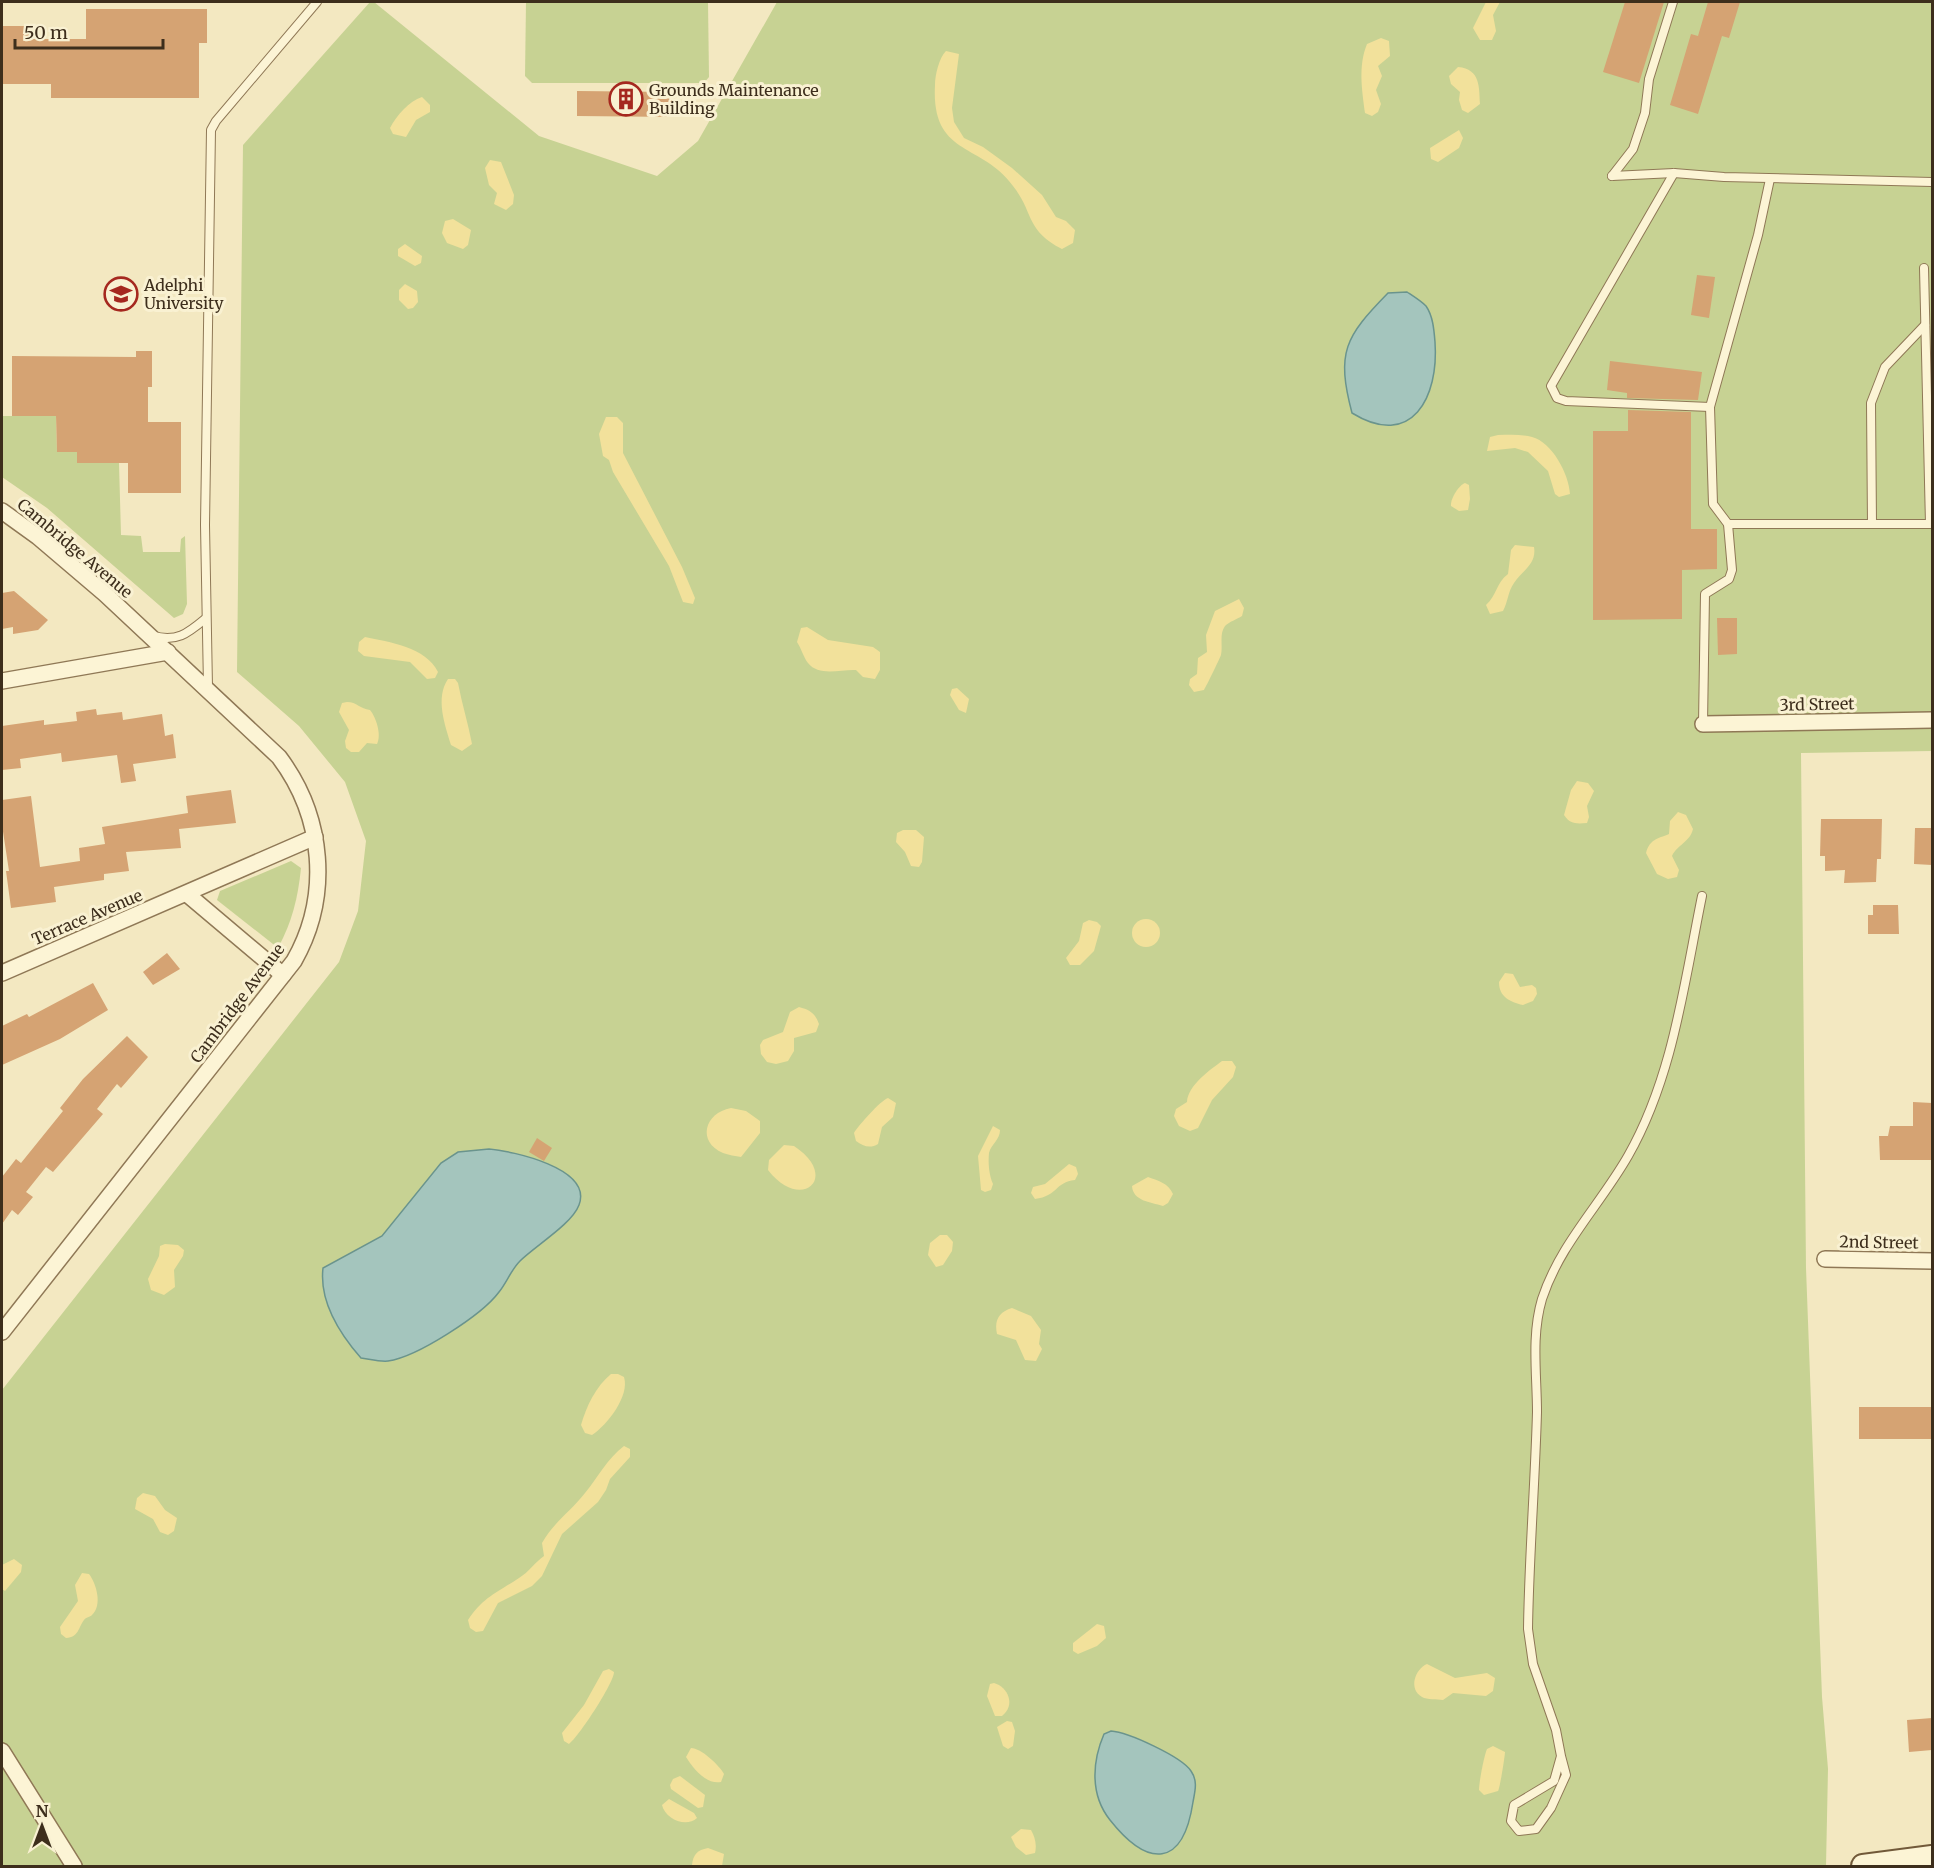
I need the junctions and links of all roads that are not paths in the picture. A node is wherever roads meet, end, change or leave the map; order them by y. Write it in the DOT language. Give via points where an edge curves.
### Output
graph roads {
  1 [pos="316,2"];
  2 [pos="1673,2"];
  3 [pos="1674,173"];
  4 [pos="1770,179"];
  5 [pos="1932,182"];
  6 [pos="1924,268"];
  7 [pos="1925,325"];
  8 [pos="1710,407"];
  9 [pos="2,511"];
  10 [pos="1728,524"];
  11 [pos="1872,524"];
  12 [pos="1931,524"];
  13 [pos="205,619"];
  14 [pos="149,635"];
  15 [pos="168,652"];
  16 [pos="2,681"];
  17 [pos="208,689"];
  18 [pos="1932,720"];
  19 [pos="1703,724"];
  20 [pos="315,837"];
  21 [pos="187,894"];
  22 [pos="1702,896"];
  23 [pos="2,973"];
  24 [pos="283,975"];
  25 [pos="1825,1259"];
  26 [pos="1932,1261"];
  27 [pos="2,1332"];
  28 [pos="2,1751"];
  29 [pos="1561,1756"];
  30 [pos="1932,1857"];
  31 [pos="74,1866"];
  32 [pos="1863,1866"];
  1 -- 13 [label="lane" via="211,130"];
  2 -- 3 [label="lane" via="1633,149 1612,176"];
  3 -- 4 [label="lane"];
  3 -- 8 [label="lane" via="1551,386 1557,398 1566,401"];
  4 -- 5 [label="lane"];
  4 -- 8 [label="lane"];
  6 -- 7 [label="lane"];
  7 -- 11 [label="lane" via="1885,367 1871,402"];
  7 -- 12 [label="lane"];
  8 -- 10 [label="lane" via="1713,504"];
  9 -- 14 [label="street, Cambridge Avenue" via="38,537"];
  10 -- 11 [label="lane"];
  10 -- 19 [label="lane" via="1732,570 1729,579 1705,594"];
  11 -- 12 [label="lane"];
  13 -- 14 [label="lane" via="180,638"];
  13 -- 17 [label="lane"];
  14 -- 15 [label="street, Cambridge Avenue"];
  15 -- 16 [label="street"];
  15 -- 17 [label="street, Cambridge Avenue"];
  17 -- 20 [label="street, Cambridge Avenue" via="290,771 309,812"];
  18 -- 19 [label="street, 3rd Street"];
  20 -- 21 [label="street, Terrace Avenue"];
  20 -- 24 [label="street, Cambridge Avenue" via="319,867 311,923 303,946"];
  21 -- 23 [label="street, Terrace Avenue"];
  21 -- 24 [label="street"];
  22 -- 29 [label="lane" via="1672,1047 1650,1108 1628,1157 1554,1268 1542,1302 1535,1341 1537,1409 1528,1629 1533,1664"];
  24 -- 27 [label="street, Cambridge Avenue"];
  25 -- 26 [label="street, 2nd Street"];
  28 -- 31 [label="street"];
  29 -- 29 [label="lane" via="1554,1781 1514,1805 1511,1821 1519,1830 1536,1829 1551,1808 1566,1775"];
  30 -- 32 [label="street"];
}
